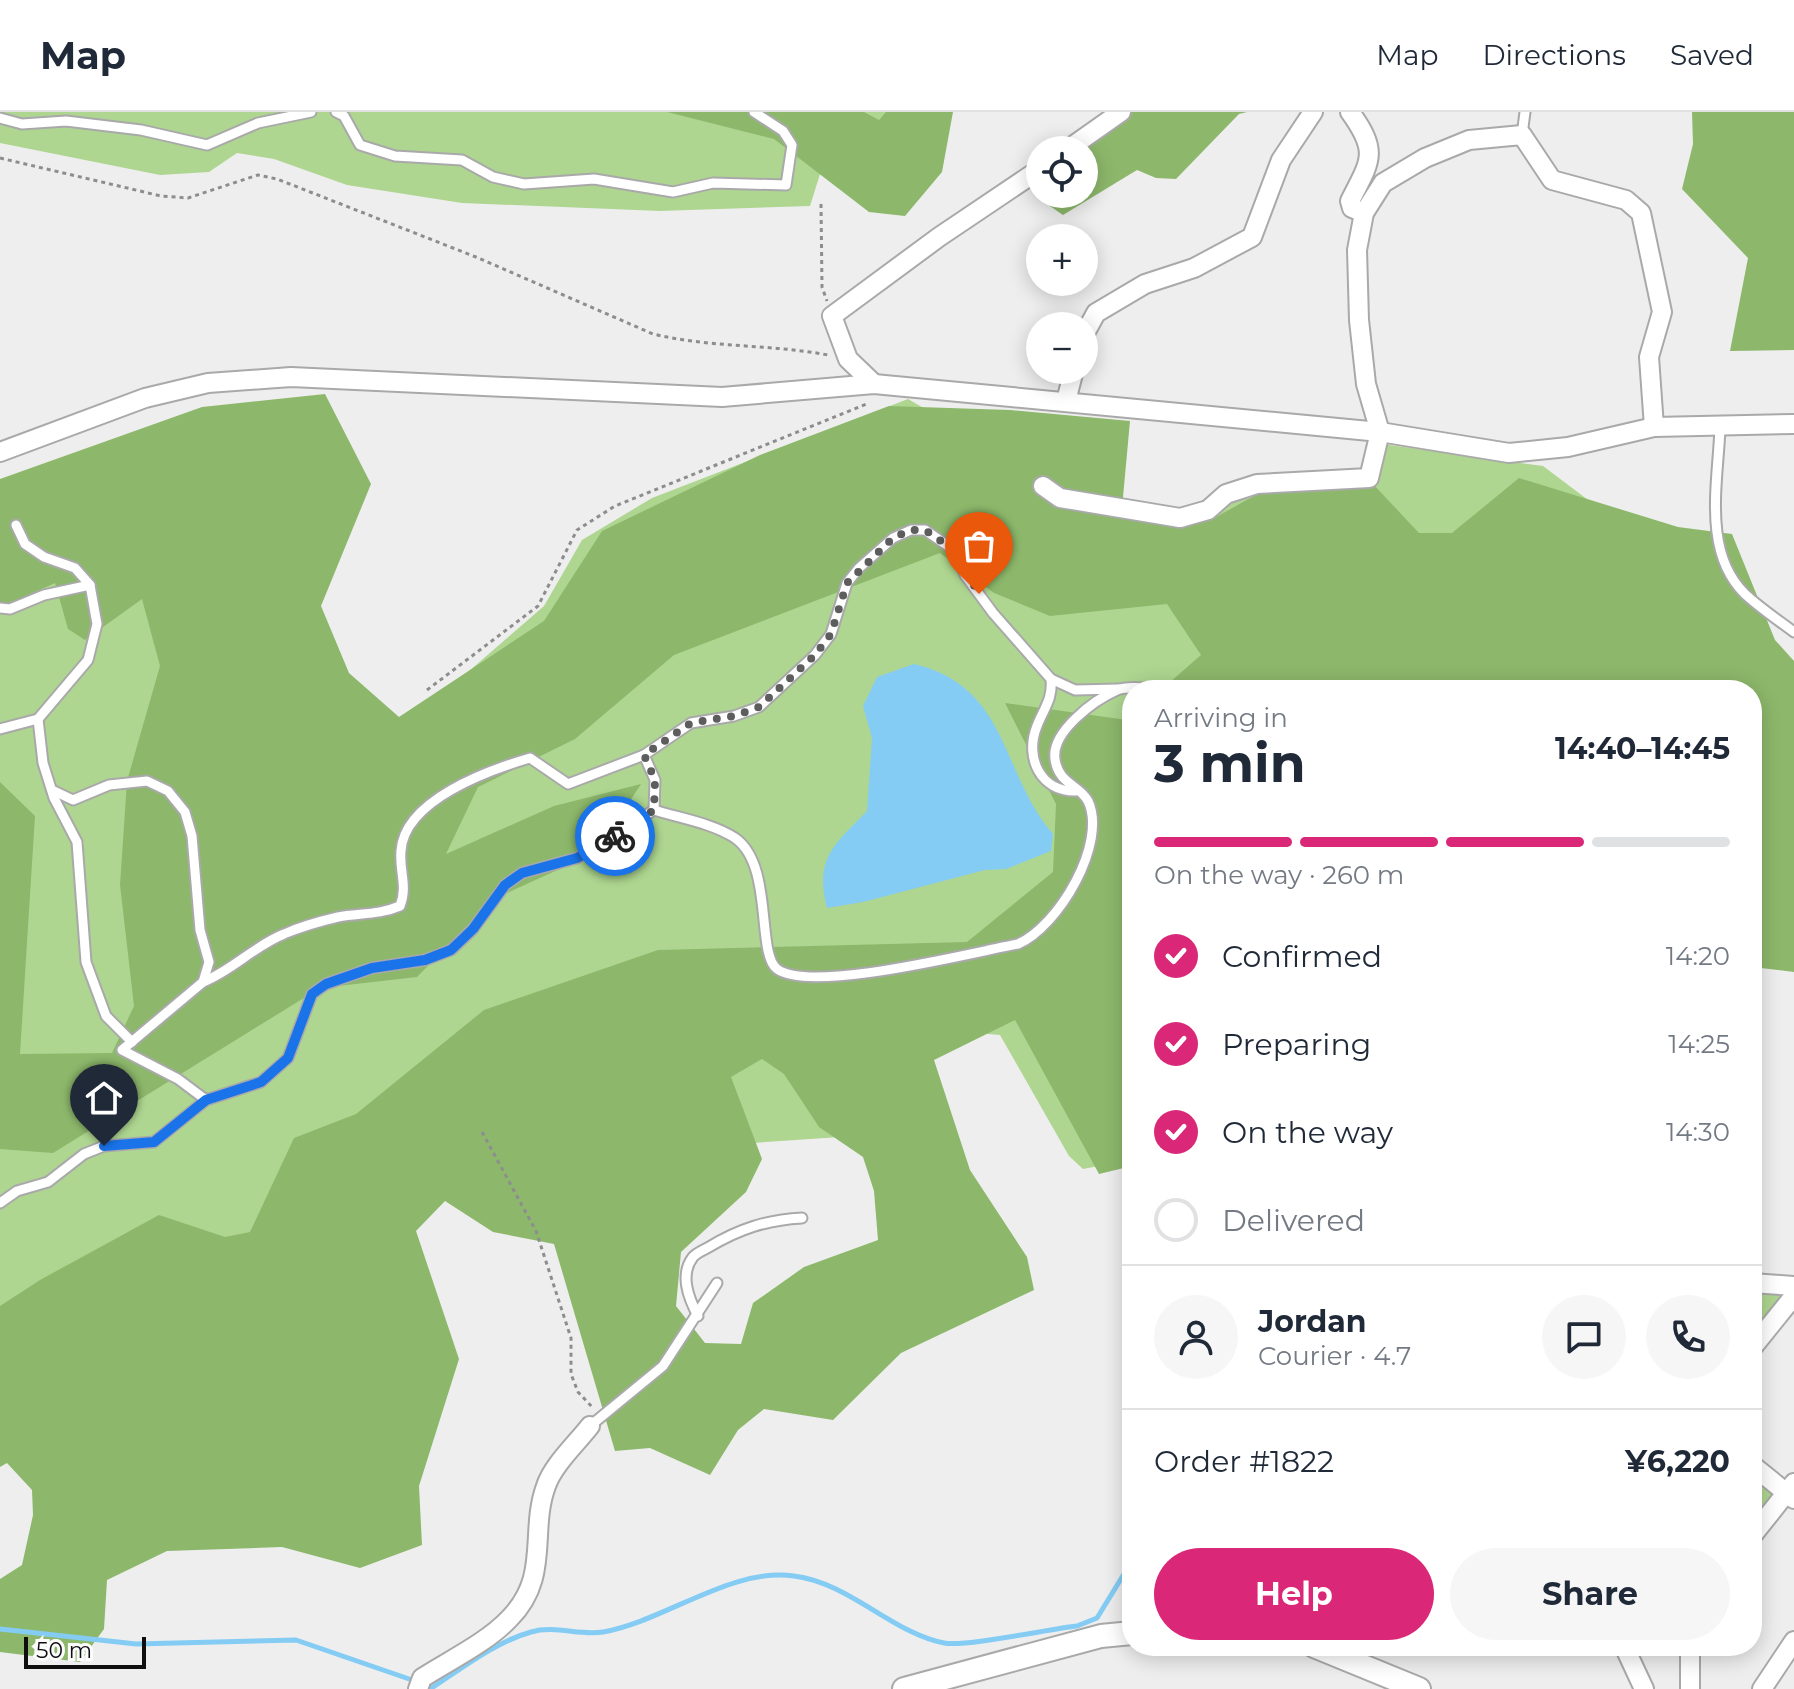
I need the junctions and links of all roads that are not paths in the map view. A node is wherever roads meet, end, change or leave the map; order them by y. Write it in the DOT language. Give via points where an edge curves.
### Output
graph roads {
  1 [pos="311,112"];
  2 [pos="336,112"];
  3 [pos="754,112"];
  4 [pos="1121,112"];
  5 [pos="1313,112"];
  6 [pos="1350,112"];
  7 [pos="1525,112"];
  8 [pos="0,118"];
  9 [pos="1522,135"];
  10 [pos="1087,136"];
  11 [pos="1026,178"];
  12 [pos="1364,213"];
  13 [pos="1098,312"];
  14 [pos="1070,384"];
  15 [pos="874,393"];
  16 [pos="1066,401"];
  17 [pos="1794,424"];
  18 [pos="1654,427"];
  19 [pos="1720,428"];
  20 [pos="1380,432"];
  21 [pos="0,452"];
  22 [pos="1043,486"];
  23 [pos="16,525"];
  24 [pos="90,585"];
  25 [pos="0,608"];
  26 [pos="1794,632"];
  27 [pos="1051,679"];
  28 [pos="1118,689"];
  29 [pos="1122,689"];
  30 [pos="38,719"];
  31 [pos="0,729"];
  32 [pos="644,755"];
  33 [pos="52,790"];
  34 [pos="1076,791"];
  35 [pos="654,810"];
  36 [pos="203,982"];
  37 [pos="132,1042"];
  38 [pos="206,1100"];
  39 [pos="0,1203"];
  40 [pos="802,1218"];
  41 [pos="717,1283"];
  42 [pos="1762,1284"];
  43 [pos="1794,1286"];
  44 [pos="1794,1296"];
  45 [pos="698,1316"];
  46 [pos="1762,1336"];
  47 [pos="596,1422"];
  48 [pos="1762,1472"];
  49 [pos="1791,1492"];
  50 [pos="1762,1525"];
  51 [pos="1122,1634"];
  52 [pos="1794,1641"];
  53 [pos="1338,1656"];
  54 [pos="1629,1656"];
  55 [pos="1690,1656"];
  56 [pos="418,1689"];
  57 [pos="904,1689"];
  58 [pos="1419,1689"];
  59 [pos="1644,1689"];
  60 [pos="1690,1689"];
  61 [pos="1762,1689"];
  1 -- 8 [label="lane" via="258,123 207,145 141,130 66,121 22,124"];
  2 -- 3 [label="lane" via="344,116 360,145 395,156 462,160 493,177 524,184 594,179 673,192 713,183 786,185 792,145 783,131"];
  4 -- 10 [label="street"];
  5 -- 13 [label="street" via="1281,160 1252,237 1194,268 1145,284"];
  6 -- 12 [label="street" via="1371,147 1350,201 1352,208"];
  7 -- 9 [label="lane"];
  9 -- 12 [label="street" via="1469,140 1425,158 1383,183"];
  9 -- 18 [label="street" via="1552,180 1626,200 1641,213 1662,312 1649,357"];
  11 -- 15 [label="street" via="832,316 848,359"];
  12 -- 20 [label="street" via="1357,250 1359,320 1366,384"];
  14 -- 16 [label="street"];
  15 -- 16 [label="street"];
  15 -- 21 [label="street" via="722,397 291,377 208,383 145,398"];
  16 -- 20 [label="street"];
  17 -- 19 [label="street"];
  18 -- 19 [label="street"];
  18 -- 20 [label="street" via="1568,447 1509,453"];
  19 -- 26 [label="lane" via="1717,542 1726,567 1744,593"];
  20 -- 22 [label="street" via="1369,478 1257,484 1180,518 1060,498"];
  23 -- 24 [label="lane" via="25,544 75,568"];
  24 -- 25 [label="lane"];
  24 -- 30 [label="lane" via="97,624 88,660"];
  27 -- 28 [label="lane" via="1075,690"];
  27 -- 32 [label="lane" via="993,613 954,550 925,530 911,530 893,538 859,568 847,583 831,634 759,707 691,723"];
  27 -- 34 [label="lane" via="1053,695 1036,727 1032,748 1048,785 1061,792"];
  28 -- 29 [label="lane"];
  28 -- 34 [label="lane" via="1066,726 1057,742 1054,759 1062,778"];
  30 -- 31 [label="lane"];
  30 -- 33 [label="lane"];
  32 -- 35 [label="lane" via="655,780"];
  32 -- 36 [label="lane" via="568,784 530,758 488,770 426,806 413,821 400,849 406,893 400,906 285,933"];
  33 -- 36 [label="lane" via="73,800 109,785 147,781 168,791 185,812 209,962"];
  33 -- 37 [label="lane" via="77,842 86,962 95,994 106,1016"];
  34 -- 35 [label="lane" via="1086,797 1093,837 1057,914 1036,936 1018,944 833,977 777,969 770,958 762,891 736,839"];
  35 -- 38 [label="lane" via="577,858 522,873 505,885 451,950 326,984 312,994 288,1058 261,1082"];
  36 -- 37 [label="lane"];
  37 -- 38 [label="lane" via="122,1050"];
  38 -- 39 [label="lane" via="154,1142 104,1146 84,1154 48,1182 17,1191"];
  40 -- 45 [label="lane" via="770,1219 733,1232 693,1257 687,1295"];
  41 -- 45 [label="lane"];
  42 -- 43 [label="street"];
  44 -- 46 [label="street"];
  45 -- 47 [label="lane" via="663,1366"];
  47 -- 56 [label="street" via="547,1481 539,1560 510,1619 422,1678"];
  48 -- 49 [label="street"];
  49 -- 50 [label="street"];
  51 -- 57 [label="street"];
  52 -- 61 [label="street"];
  53 -- 58 [label="street"];
  54 -- 59 [label="street"];
  55 -- 60 [label="street"];
}
